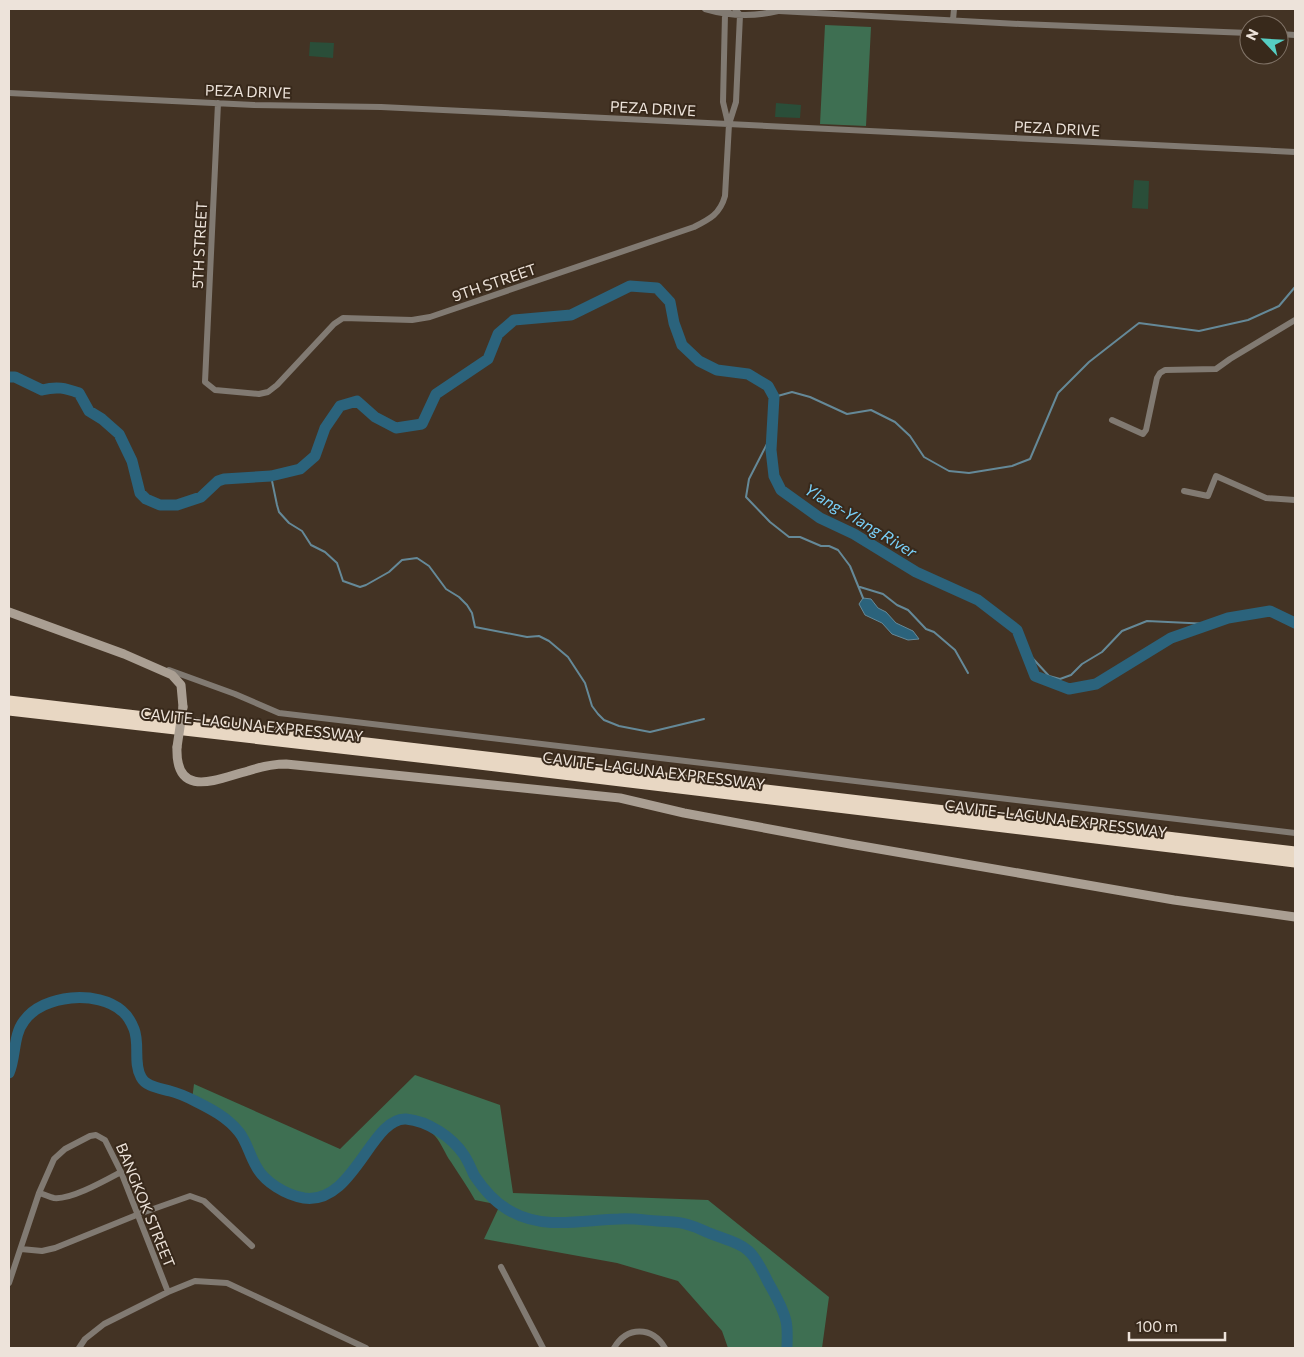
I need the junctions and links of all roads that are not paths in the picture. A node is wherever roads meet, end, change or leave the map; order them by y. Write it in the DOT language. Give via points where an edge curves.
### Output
graph roads {
  1 [pos="705,9"];
  2 [pos="735,9"];
  3 [pos="954,9"];
  4 [pos="776,10"];
  5 [pos="727,12"];
  6 [pos="740,15"];
  7 [pos="953,20"];
  8 [pos="1239,33"];
  9 [pos="9,93"];
  10 [pos="218,103"];
  11 [pos="728,124"];
  12 [pos="1295,152"];
  13 [pos="1295,320"];
  14 [pos="210,387"];
  15 [pos="1112,420"];
  16 [pos="1184,491"];
  17 [pos="1295,500"];
  18 [pos="9,612"];
  19 [pos="146,662"];
  20 [pos="9,701"];
  21 [pos="9,710"];
  22 [pos="1295,832"];
  23 [pos="1295,852"];
  24 [pos="1295,862"];
  25 [pos="1295,917"];
  26 [pos="121,1172"];
  27 [pos="39,1193"];
  28 [pos="139,1214"];
  29 [pos="252,1246"];
  30 [pos="21,1249"];
  31 [pos="501,1266"];
  32 [pos="9,1284"];
  33 [pos="168,1292"];
  34 [pos="79,1348"];
  35 [pos="366,1348"];
  36 [pos="543,1348"];
  37 [pos="614,1348"];
  38 [pos="665,1348"];
  1 -- 5 [label="street"];
  2 -- 6 [label="street"];
  3 -- 7 [label="street"];
  4 -- 6 [label="street" via="762,15"];
  4 -- 7 [label="street"];
  5 -- 6 [label="street"];
  5 -- 11 [label="street, 9TH STREET" via="723,102"];
  6 -- 11 [label="street, 9TH STREET" via="736,102"];
  7 -- 8 [label="street"];
  9 -- 10 [label="street, PEZA DRIVE"];
  10 -- 11 [label="street, PEZA DRIVE" via="381,107"];
  10 -- 14 [label="street, 5TH STREET" via="205,382"];
  11 -- 12 [label="street, PEZA DRIVE"];
  11 -- 14 [label="street, 9TH STREET" via="723,204 712,218 694,227 430,317 412,320 343,318 268,392 259,394"];
  13 -- 15 [label="street" via="1216,369 1165,370 1160,373 1143,434"];
  16 -- 17 [label="street" via="1208,496 1216,476 1266,498"];
  18 -- 19 [label="street"];
  19 -- 22 [label="street" via="279,713"];
  19 -- 25 [label="street, bridge" via="179,681 182,707 177,762 179,770 198,783 286,764 620,798 869,847 1174,900"];
  20 -- 23 [label="highway, CAVITE–LAGUNA EXPRESSWAY"];
  21 -- 24 [label="highway, CAVITE–LAGUNA EXPRESSWAY"];
  26 -- 27 [label="street" via="63,1197"];
  26 -- 27 [label="street, BANGKOK STREET" via="103,1138 90,1136 57,1155"];
  26 -- 28 [label="street, BANGKOK STREET"];
  27 -- 30 [label="street, BANGKOK STREET"];
  28 -- 29 [label="street" via="190,1196 204,1201"];
  28 -- 30 [label="street" via="55,1248 42,1251"];
  28 -- 33 [label="street, BANGKOK STREET"];
  30 -- 32 [label="street, BANGKOK STREET"];
  31 -- 36 [label="street"];
  33 -- 34 [label="street" via="104,1324"];
  33 -- 35 [label="street" via="196,1281 227,1283"];
  37 -- 38 [label="street" via="626,1335 644,1332 661,1341"];
}
